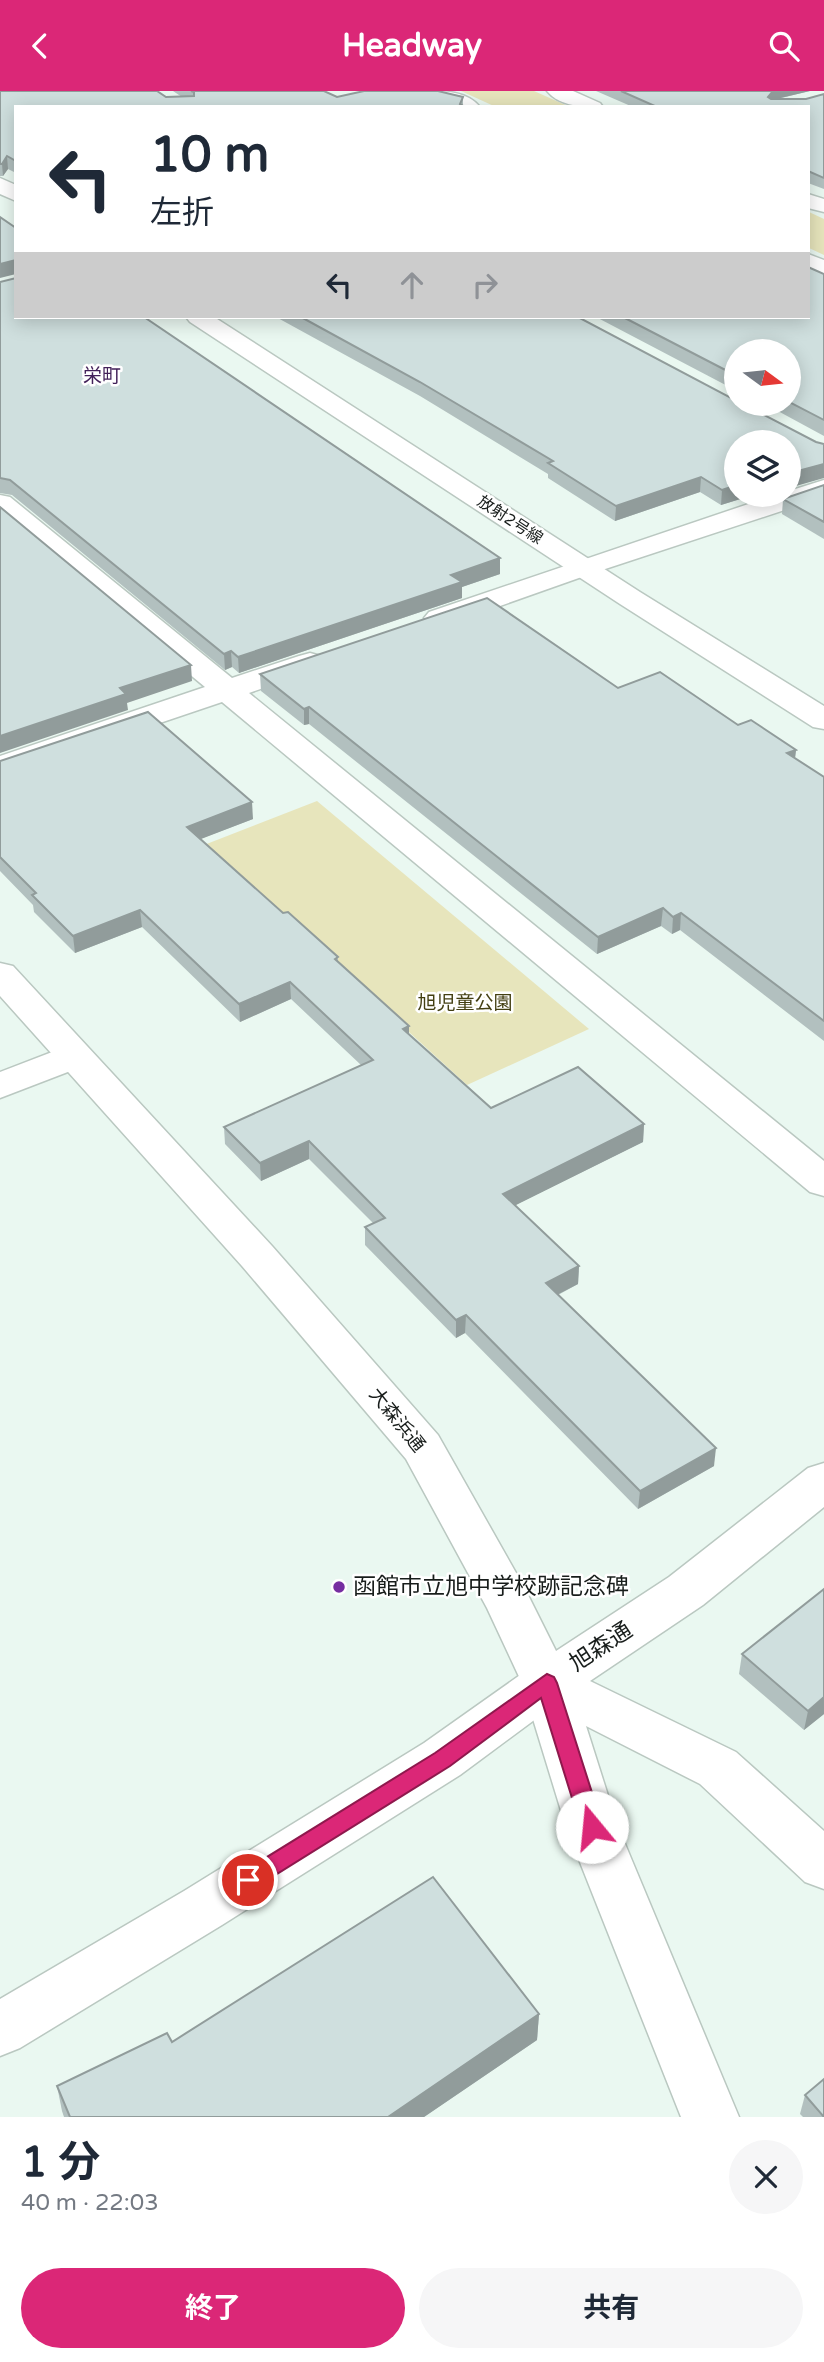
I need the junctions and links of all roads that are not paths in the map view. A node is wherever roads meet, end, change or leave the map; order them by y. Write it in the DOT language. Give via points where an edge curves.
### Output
graph roads {
  1 [pos="435,91"];
  2 [pos="557,91"];
  3 [pos="466,105"];
  4 [pos="588,105"];
  5 [pos="201,319"];
  6 [pos="824,488"];
  7 [pos="0,503"];
  8 [pos="583,567"];
  9 [pos="408,629"];
  10 [pos="331,655"];
  11 [pos="228,691"];
  12 [pos="824,720"];
  13 [pos="0,767"];
  14 [pos="0,974"];
  15 [pos="73,1056"];
  16 [pos="0,1086"];
  17 [pos="824,1182"];
  18 [pos="824,1481"];
  19 [pos="547,1683"];
  20 [pos="824,1865"];
  21 [pos="0,2029"];
  22 [pos="710,2117"];
  1 -- 3 [label="street"];
  2 -- 4 [label="street"];
  5 -- 8 [label="street, 放射2号線"];
  6 -- 8 [label="street"];
  7 -- 11 [label="street"];
  8 -- 9 [label="street"];
  8 -- 12 [label="street, 放射2号線"];
  10 -- 11 [label="street"];
  11 -- 13 [label="street"];
  11 -- 17 [label="street"];
  14 -- 15 [label="street, 大森浜通"];
  15 -- 16 [label="street"];
  15 -- 19 [label="street, 大森浜通" via="257,1256 422,1447"];
  18 -- 19 [label="street, 旭森通" via="686,1591"];
  19 -- 20 [label="street" via="718,1768"];
  19 -- 21 [label="street, 旭森通" via="442,1759"];
  19 -- 22 [label="street" via="592,1827"];
}
